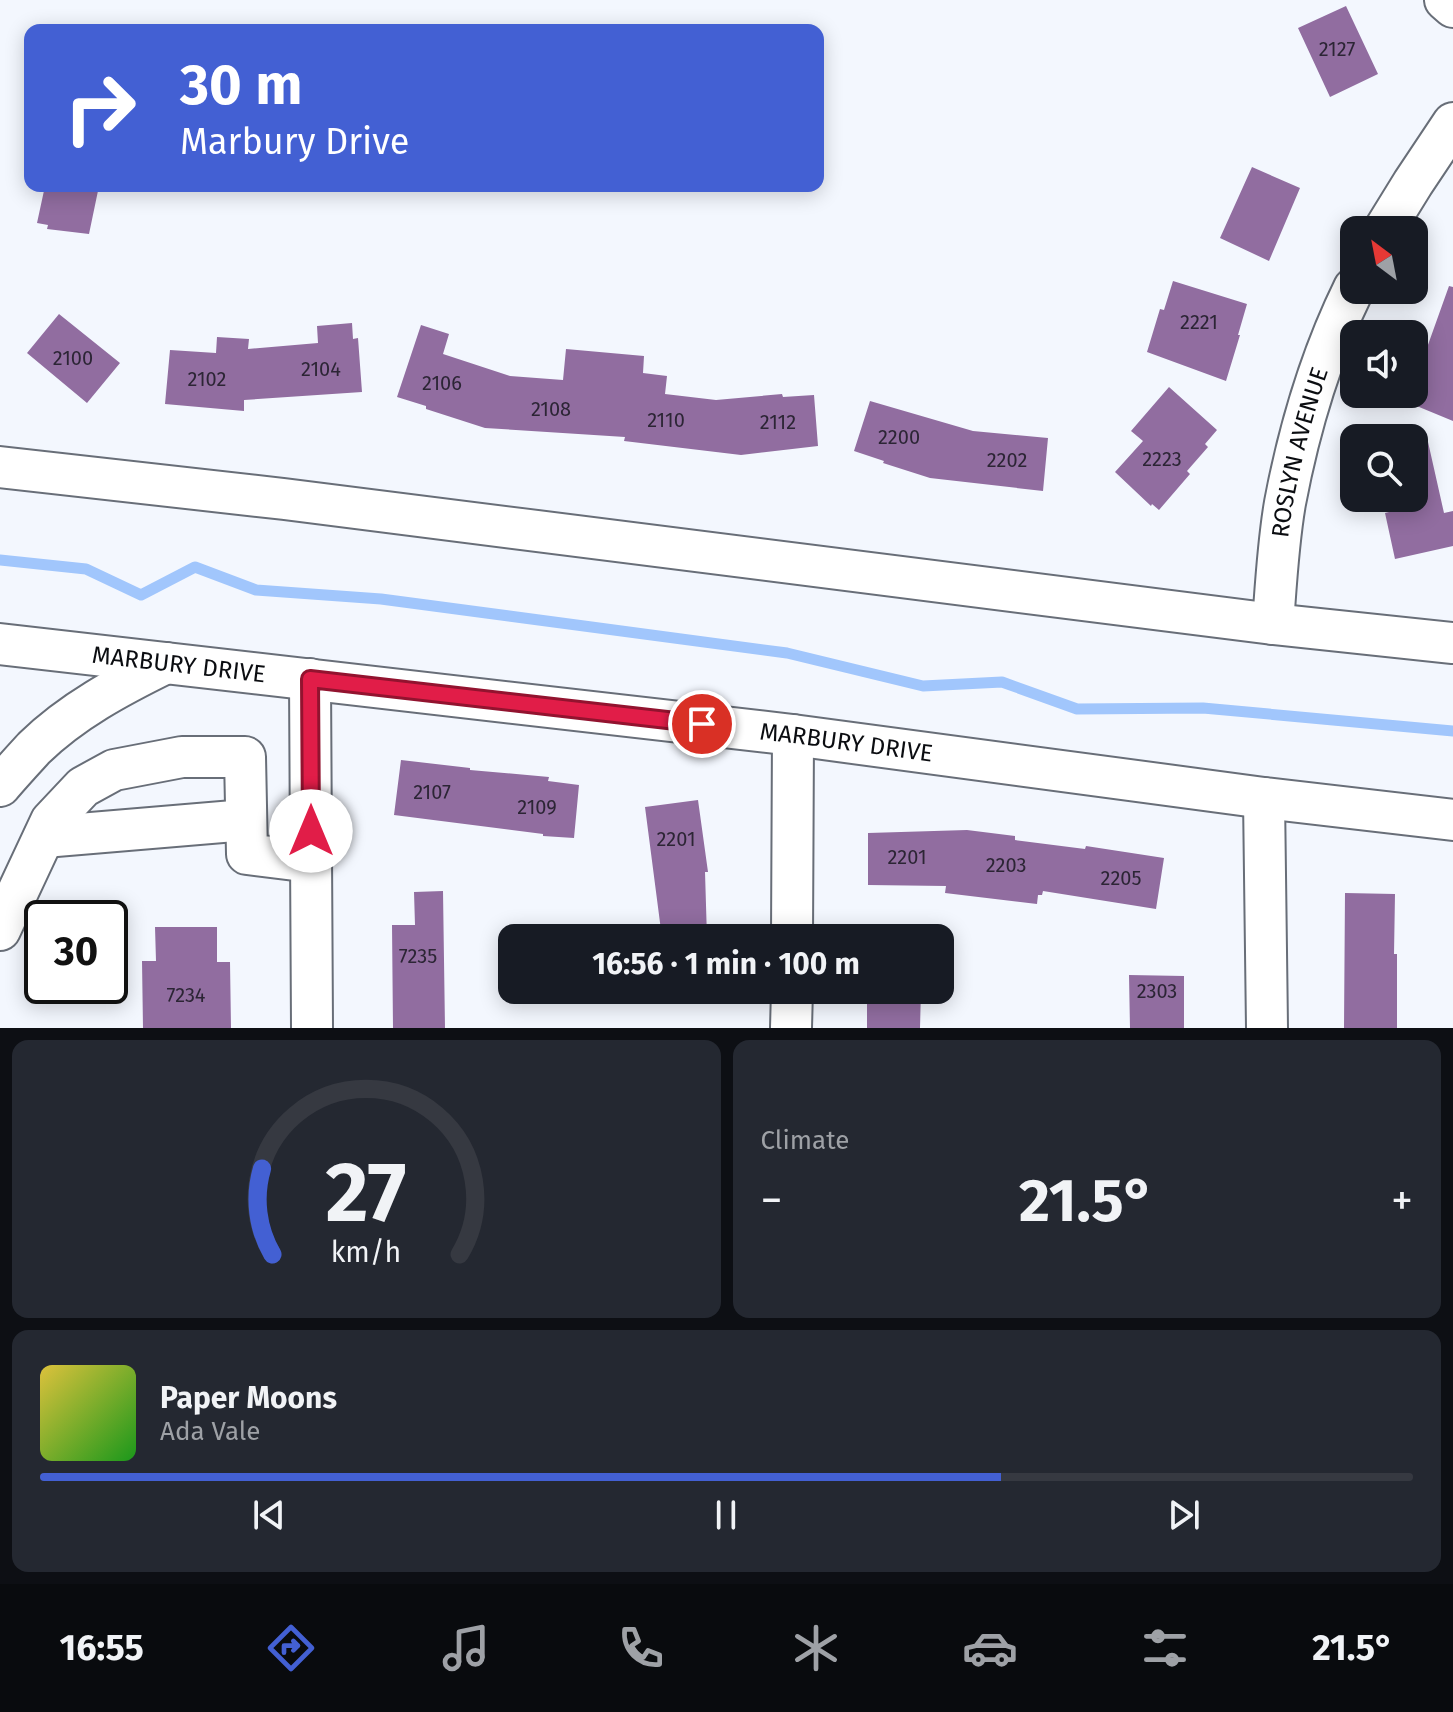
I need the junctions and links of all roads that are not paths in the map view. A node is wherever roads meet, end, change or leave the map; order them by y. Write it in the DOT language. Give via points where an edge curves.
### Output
graph roads {
  1 [pos="1445,0"];
  2 [pos="1453,7"];
  3 [pos="1453,123"];
  4 [pos="1393,216"];
  5 [pos="1346,304"];
  6 [pos="0,467"];
  7 [pos="1273,624"];
  8 [pos="1453,643"];
  9 [pos="0,644"];
  10 [pos="166,663"];
  11 [pos="310,679"];
  12 [pos="793,735"];
  13 [pos="0,786"];
  14 [pos="1264,798"];
  15 [pos="246,820"];
  16 [pos="1453,820"];
  17 [pos="44,837"];
  18 [pos="311,862"];
  19 [pos="5,906"];
  20 [pos="792,924"];
  21 [pos="792,1004"];
  22 [pos="312,1028"];
  23 [pos="791,1028"];
  24 [pos="1267,1028"];
  1 -- 2 [label="street"];
  3 -- 4 [label="street"];
  5 -- 7 [label="street, ROSLYN AVENUE" via="1320,369 1296,453 1281,531"];
  6 -- 7 [label="street"];
  7 -- 8 [label="street"];
  9 -- 10 [label="street, MARBURY DRIVE"];
  10 -- 11 [label="street, MARBURY DRIVE"];
  10 -- 13 [label="street" via="75,714"];
  11 -- 12 [label="street, MARBURY DRIVE"];
  11 -- 18 [label="street"];
  12 -- 14 [label="street, MARBURY DRIVE"];
  12 -- 20 [label="street"];
  14 -- 16 [label="street, MARBURY DRIVE"];
  14 -- 24 [label="street"];
  15 -- 17 [label="street"];
  15 -- 17 [label="street" via="245,757 182,757 114,770 83,787 51,821"];
  15 -- 18 [label="street" via="247,854"];
  17 -- 19 [label="street"];
  18 -- 22 [label="street"];
  21 -- 23 [label="street"];
}
